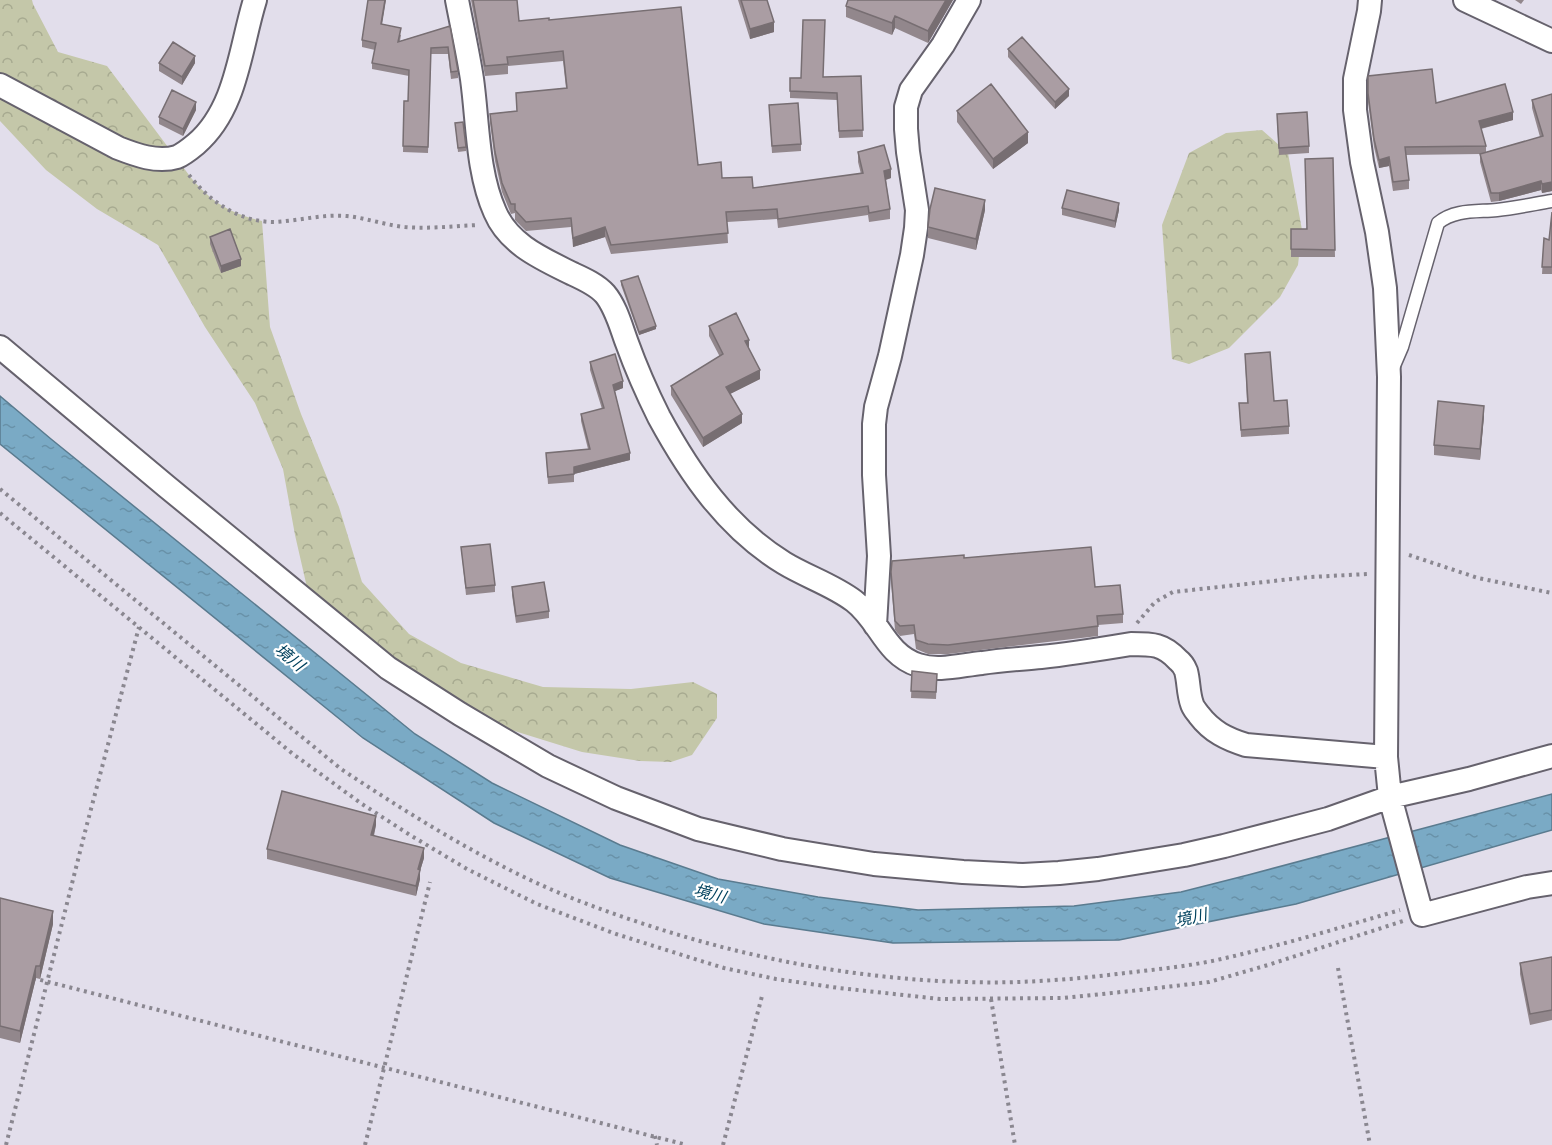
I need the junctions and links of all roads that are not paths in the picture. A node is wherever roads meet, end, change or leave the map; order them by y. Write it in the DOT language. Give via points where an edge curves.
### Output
graph roads {
  1 [pos="255,0"];
  2 [pos="457,0"];
  3 [pos="969,0"];
  4 [pos="1370,0"];
  5 [pos="1465,0"];
  6 [pos="1552,41"];
  7 [pos="0,85"];
  8 [pos="1552,201"];
  9 [pos="0,347"];
  10 [pos="1389,377"];
  11 [pos="875,625"];
  12 [pos="1552,756"];
  13 [pos="1386,757"];
  14 [pos="1392,802"];
  15 [pos="1552,883"];
  1 -- 7 [label="street" via="228,98 206,135 186,153 175,157 155,159 118,148"];
  2 -- 11 [label="street" via="472,78 480,153 496,215 512,237 532,254 579,276 605,294 674,444 725,515 767,552 857,603"];
  3 -- 11 [label="street" via="910,90 906,107 916,228 875,415 879,556"];
  4 -- 10 [label="street" via="1355,79 1355,110 1385,288"];
  5 -- 6 [label="street"];
  8 -- 10 [label="lane" via="1446,216 1438,222 1423,281"];
  9 -- 14 [label="street" via="388,668 548,766 616,798 698,829 782,849 874,864 1023,875 1184,855"];
  10 -- 13 [label="street"];
  11 -- 13 [label="street" via="893,650 921,666 956,667 1131,644 1164,648 1183,665 1192,705 1214,731 1229,739 1246,745"];
  12 -- 14 [label="street"];
  13 -- 14 [label="street"];
  14 -- 15 [label="street" via="1420,907"];
}
